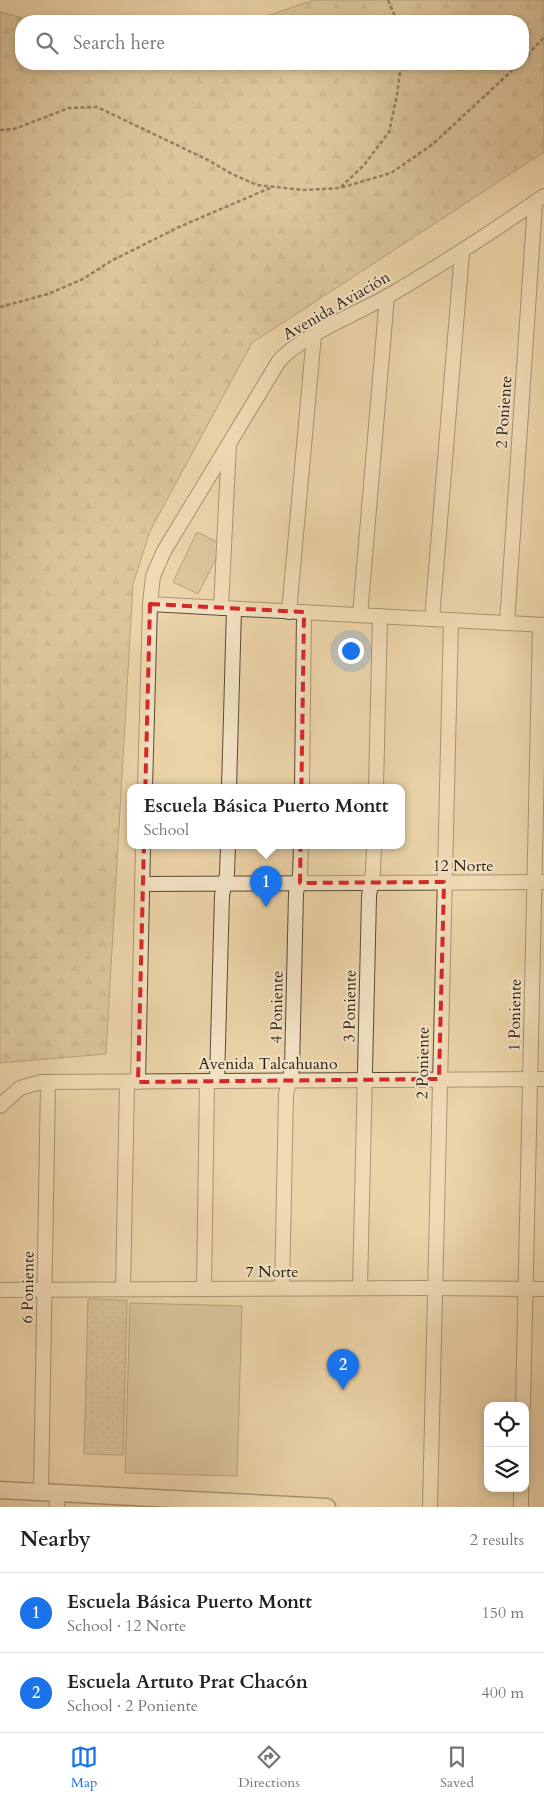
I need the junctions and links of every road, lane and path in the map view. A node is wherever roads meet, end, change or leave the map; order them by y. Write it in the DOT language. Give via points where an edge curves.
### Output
graph roads {
  1 [pos="388,0"];
  2 [pos="394,15"];
  3 [pos="544,38"];
  4 [pos="529,54"];
  5 [pos="400,70"];
  6 [pos="513,70"];
  7 [pos="0,130"];
  8 [pos="272,187"];
  9 [pos="340,188"];
  10 [pos="539,200"];
  11 [pos="462,252"];
  12 [pos="387,296"];
  13 [pos="0,306"];
  14 [pos="314,335"];
  15 [pos="230,442"];
  16 [pos="150,604"];
  17 [pos="228,608"];
  18 [pos="289,612"];
  19 [pos="304,612"];
  20 [pos="360,615"];
  21 [pos="380,616"];
  22 [pos="432,619"];
  23 [pos="451,620"];
  24 [pos="507,623"];
  25 [pos="542,625"];
  26 [pos="145,784"];
  27 [pos="229,784"];
  28 [pos="302,784"];
  29 [pos="376,784"];
  30 [pos="143,849"];
  31 [pos="228,849"];
  32 [pos="301,849"];
  33 [pos="374,849"];
  34 [pos="444,882"];
  35 [pos="539,882"];
  36 [pos="224,883"];
  37 [pos="298,883"];
  38 [pos="371,883"];
  39 [pos="142,884"];
  40 [pos="439,1079"];
  41 [pos="537,1079"];
  42 [pos="289,1080"];
  43 [pos="365,1080"];
  44 [pos="212,1081"];
  45 [pos="48,1082"];
  46 [pos="132,1082"];
  47 [pos="0,1106"];
  48 [pos="282,1288"];
  49 [pos="360,1288"];
  50 [pos="435,1288"];
  51 [pos="45,1289"];
  52 [pos="123,1289"];
  53 [pos="204,1289"];
  54 [pos="526,1289"];
  55 [pos="544,1289"];
  56 [pos="0,1290"];
  57 [pos="523,1402"];
  58 [pos="0,1490"];
  59 [pos="521,1492"];
  60 [pos="52,1497"];
  61 [pos="151,1502"];
  62 [pos="244,1505"];
  63 [pos="327,1507"];
  64 [pos="430,1507"];
  65 [pos="521,1507"];
  1 -- 2 [label="path"];
  3 -- 4 [label="path"];
  5 -- 9 [label="path" via="389,132 364,165"];
  6 -- 9 [label="path" via="433,144 391,173"];
  7 -- 8 [label="path" via="14,129 69,108 97,108 206,158 232,174 257,185"];
  8 -- 9 [label="path" via="304,190"];
  8 -- 13 [label="path" via="179,227 83,279 48,294"];
  10 -- 11 [label="street, Avenida Aviación"];
  10 -- 24 [label="street, 2 Poniente"];
  11 -- 12 [label="street, Avenida Aviación"];
  11 -- 22 [label="street"];
  12 -- 14 [label="street, Avenida Aviación"];
  12 -- 20 [label="street"];
  14 -- 15 [label="street, Avenida Aviación" via="279,362"];
  14 -- 18 [label="street"];
  15 -- 16 [label="street, Avenida Aviación" via="164,551 153,576"];
  15 -- 17 [label="street"];
  16 -- 17 [label="street"];
  16 -- 26 [label="street"];
  17 -- 18 [label="street"];
  17 -- 27 [label="street"];
  18 -- 19 [label="street"];
  19 -- 20 [label="street"];
  19 -- 28 [label="street"];
  20 -- 21 [label="street"];
  21 -- 22 [label="street"];
  21 -- 29 [label="street"];
  22 -- 23 [label="street"];
  23 -- 24 [label="street"];
  23 -- 34 [label="street, 2 Poniente"];
  24 -- 25 [label="street"];
  25 -- 35 [label="street, 1 Poniente"];
  30 -- 39 [label="street"];
  31 -- 36 [label="street"];
  32 -- 37 [label="street, 4 Poniente"];
  33 -- 38 [label="street, 3 Poniente"];
  34 -- 35 [label="street, 12 Norte"];
  34 -- 38 [label="street, 12 Norte"];
  34 -- 40 [label="street, 2 Poniente"];
  35 -- 41 [label="street, 1 Poniente"];
  36 -- 37 [label="street, 12 Norte"];
  36 -- 39 [label="street, 12 Norte"];
  36 -- 44 [label="street"];
  37 -- 38 [label="street, 12 Norte"];
  37 -- 42 [label="street, 4 Poniente"];
  38 -- 43 [label="street, 3 Poniente"];
  39 -- 46 [label="street"];
  40 -- 41 [label="street, Avenida Talcahuano"];
  40 -- 43 [label="street, Avenida Talcahuano"];
  40 -- 50 [label="street, 2 Poniente"];
  41 -- 54 [label="street, 1 Poniente"];
  42 -- 43 [label="street, Avenida Talcahuano"];
  42 -- 44 [label="street, Avenida Talcahuano"];
  42 -- 48 [label="street, 4 Poniente" via="286,1094"];
  43 -- 49 [label="street, 3 Poniente"];
  44 -- 46 [label="street, Avenida Talcahuano"];
  44 -- 53 [label="street"];
  45 -- 46 [label="street, Avenida Talcahuano"];
  45 -- 47 [label="street, Avenida Talcahuano" via="20,1088"];
  45 -- 51 [label="street, 6 Poniente"];
  46 -- 52 [label="street"];
  48 -- 49 [label="street, 7 Norte"];
  48 -- 53 [label="street, 7 Norte"];
  49 -- 50 [label="street, 7 Norte"];
  50 -- 54 [label="street, 7 Norte"];
  50 -- 64 [label="street, 2 Poniente"];
  51 -- 52 [label="street, 7 Norte"];
  51 -- 56 [label="street, 7 Norte"];
  51 -- 60 [label="street, 6 Poniente"];
  52 -- 53 [label="street, 7 Norte"];
  54 -- 55 [label="street, 7 Norte"];
  54 -- 57 [label="street, 1 Poniente"];
  58 -- 60 [label="street"];
  59 -- 65 [label="street"];
  60 -- 61 [label="street"];
  61 -- 62 [label="street"];
  62 -- 63 [label="street"];
}
